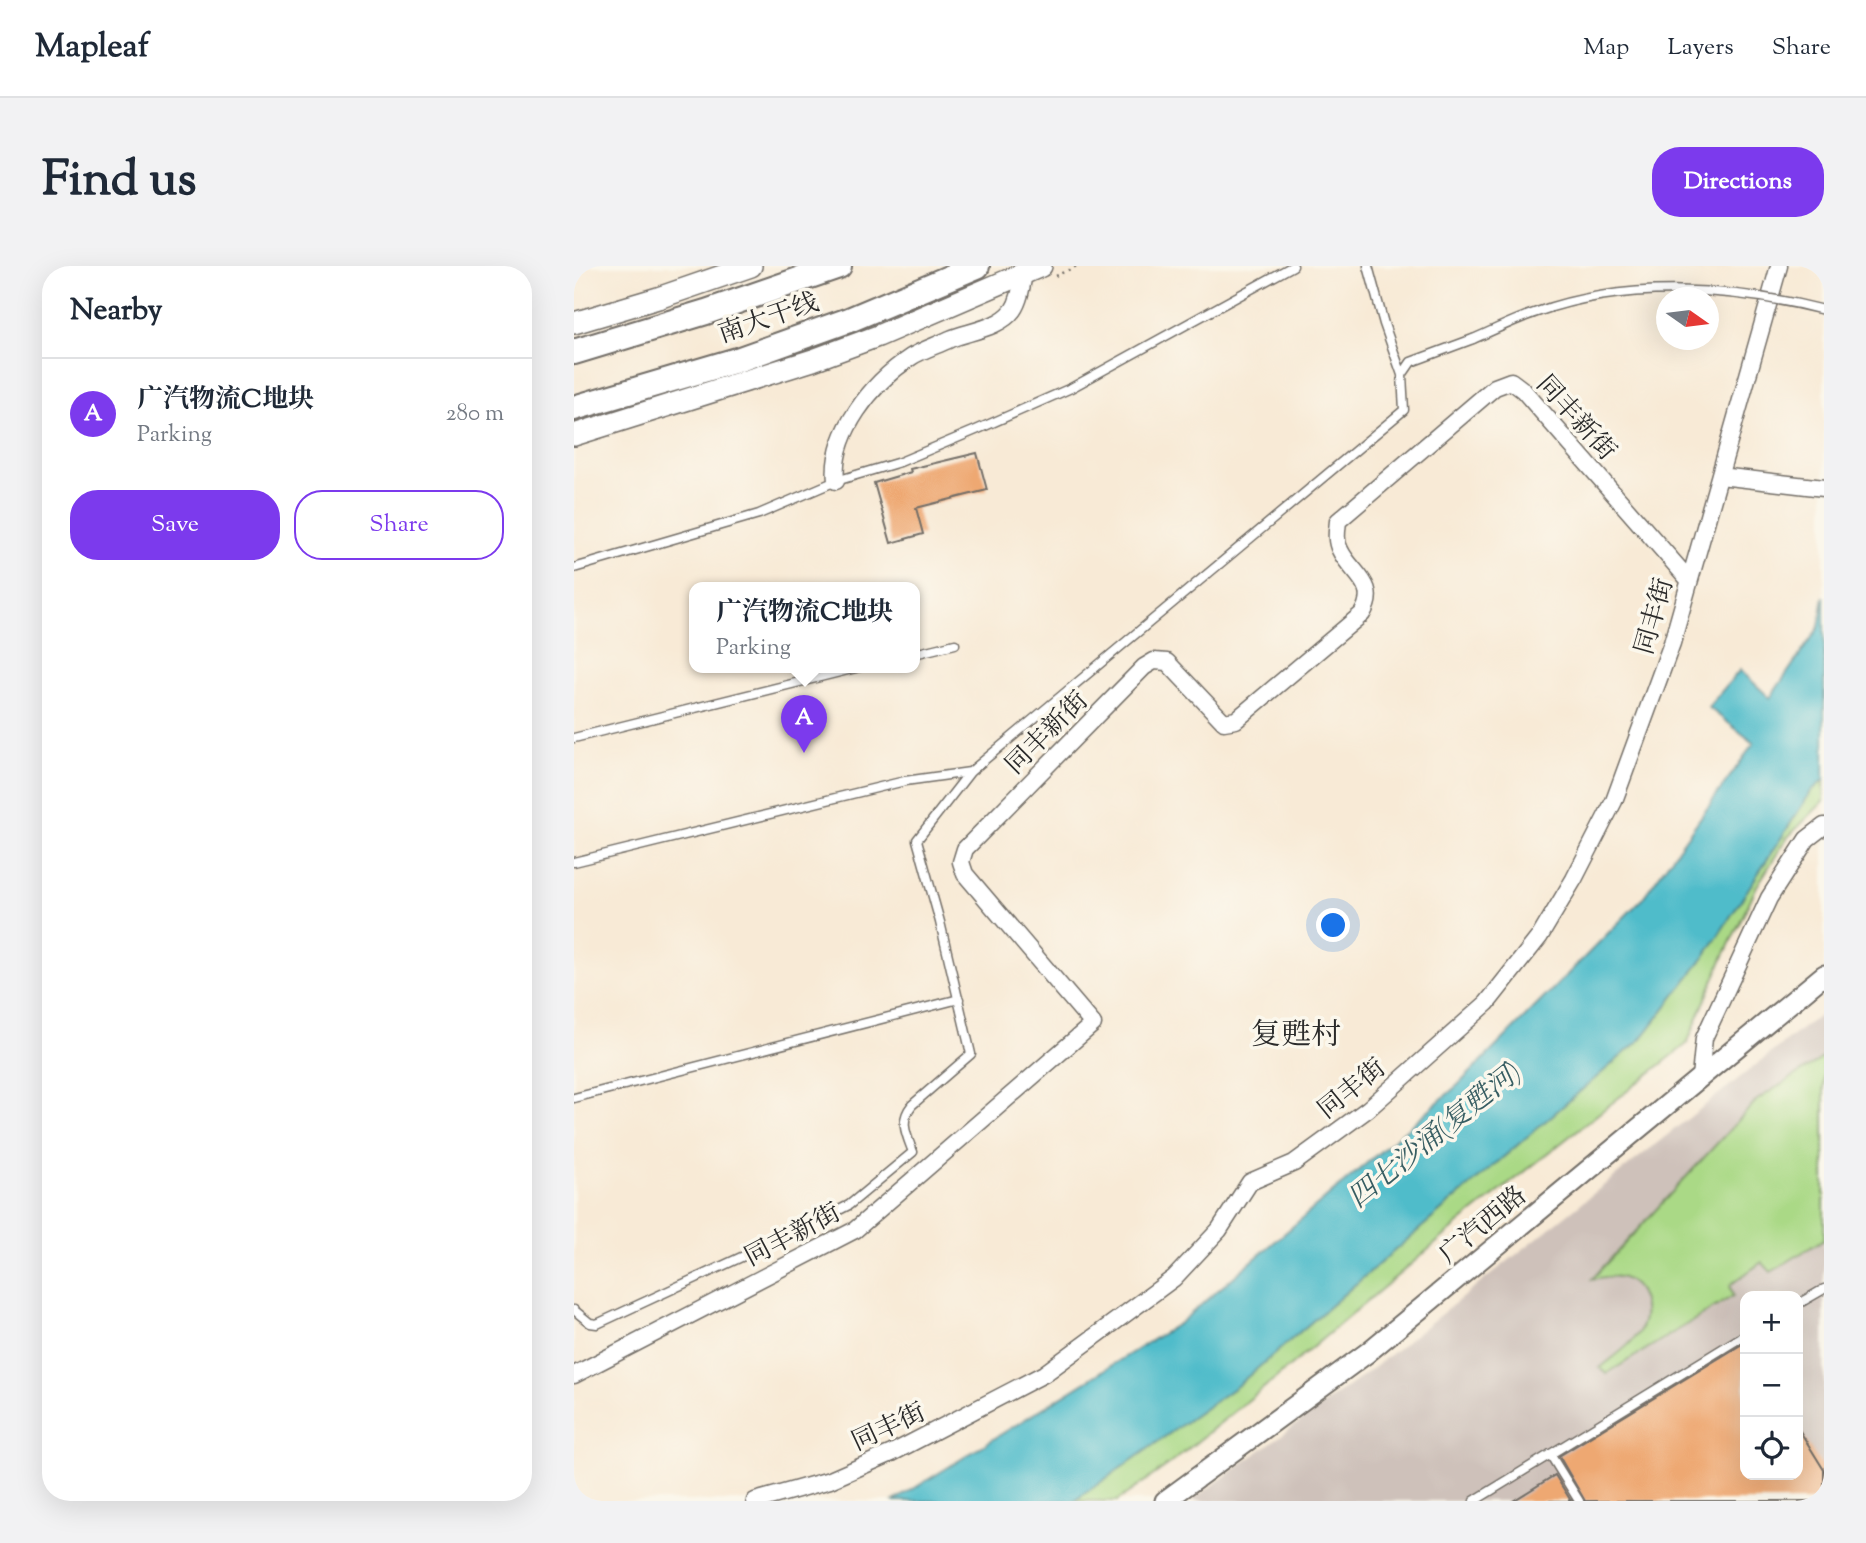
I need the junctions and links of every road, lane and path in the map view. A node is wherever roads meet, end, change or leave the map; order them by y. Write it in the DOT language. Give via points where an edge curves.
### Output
graph roads {
  1 [pos="751,266"];
  2 [pos="839,266"];
  3 [pos="977,266"];
  4 [pos="1293,266"];
  5 [pos="1368,266"];
  6 [pos="1779,266"];
  7 [pos="1033,270"];
  8 [pos="1824,310"];
  9 [pos="574,323"];
  10 [pos="574,352"];
  11 [pos="1402,375"];
  12 [pos="574,408"];
  13 [pos="574,435"];
  14 [pos="1720,475"];
  15 [pos="836,481"];
  16 [pos="1820,488"];
  17 [pos="574,568"];
  18 [pos="1689,580"];
  19 [pos="955,644"];
  20 [pos="920,653"];
  21 [pos="836,673"];
  22 [pos="574,738"];
  23 [pos="970,772"];
  24 [pos="1824,826"];
  25 [pos="574,862"];
  26 [pos="1824,975"];
  27 [pos="959,999"];
  28 [pos="1700,1077"];
  29 [pos="574,1098"];
  30 [pos="1824,1289"];
  31 [pos="1803,1301"];
  32 [pos="574,1310"];
  33 [pos="1740,1338"];
  34 [pos="574,1375"];
  35 [pos="1550,1454"];
  36 [pos="755,1501"];
  37 [pos="1165,1501"];
  38 [pos="1474,1501"];
  39 [pos="1579,1501"];
  1 -- 9 [label="main road"];
  2 -- 10 [label="highway, 南大干线"];
  3 -- 12 [label="highway, 南大干线" via="849,320 737,360"];
  4 -- 15 [label="lane" via="1048,400 900,462"];
  5 -- 11 [label="lane"];
  6 -- 14 [label="street, 同丰街"];
  7 -- 13 [label="main road" via="813,360"];
  7 -- 15 [label="street" via="1013,309 996,323 911,357 878,386 852,417 838,445"];
  8 -- 11 [label="lane, bridge" via="1779,299 1708,291 1586,299 1538,311 1411,362"];
  11 -- 23 [label="lane" via="1404,410"];
  14 -- 16 [label="street"];
  14 -- 18 [label="street, 同丰街"];
  15 -- 17 [label="lane" via="759,514"];
  18 -- 34 [label="street, 同丰新街" via="1523,390 1511,381 1496,387 1338,522 1339,549 1368,589 1369,602 1362,614 1236,720 1224,722 1167,662 1154,661 965,849 961,862 965,874 1093,1024 855,1230"];
  18 -- 36 [label="street, 同丰街" via="1672,643 1614,800 1540,936 1487,1003 1368,1109 1294,1163 1250,1182 1219,1230 1174,1278 1044,1374 892,1453 830,1480"];
  19 -- 20 [label="lane"];
  21 -- 22 [label="lane"];
  23 -- 25 [label="lane" via="905,781"];
  23 -- 27 [label="lane" via="917,839"];
  24 -- 28 [label="street" via="1807,839 1769,898 1704,1038"];
  26 -- 28 [label="street, 广汽西路"];
  27 -- 29 [label="lane"];
  27 -- 32 [label="lane" via="971,1054 905,1112 904,1130 913,1152 849,1205 597,1324"];
  28 -- 37 [label="street, 广汽西路" via="1367,1353"];
  30 -- 31 [label="lane"];
  33 -- 35 [label="lane"];
  35 -- 38 [label="lane"];
  35 -- 39 [label="lane"];
}
